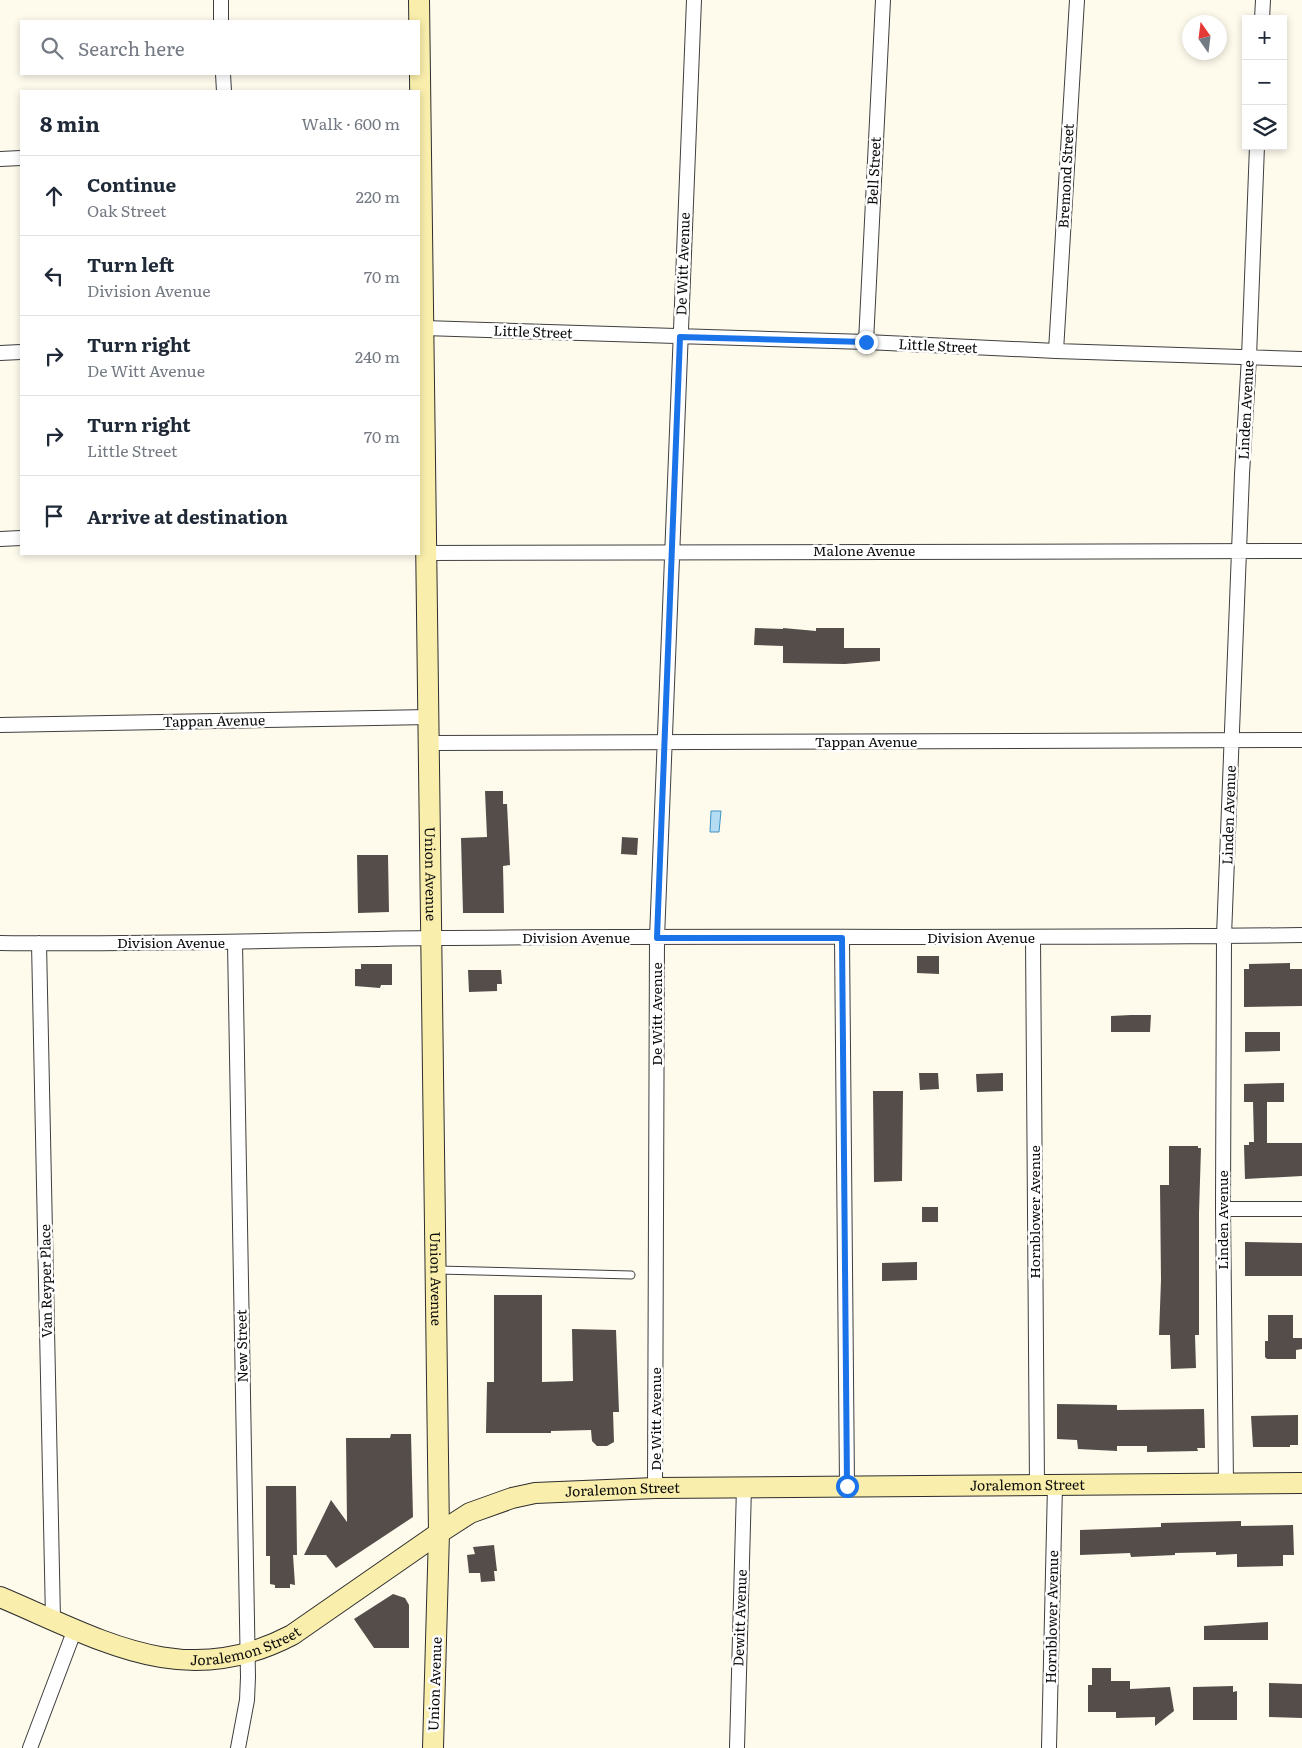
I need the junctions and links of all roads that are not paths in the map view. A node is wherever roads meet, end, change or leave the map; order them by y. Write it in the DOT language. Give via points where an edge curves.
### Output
graph roads {
  1 [pos="220,0"];
  2 [pos="419,0"];
  3 [pos="694,0"];
  4 [pos="883,0"];
  5 [pos="1077,0"];
  6 [pos="1263,0"];
  7 [pos="1262,15"];
  8 [pos="221,20"];
  9 [pos="419,20"];
  10 [pos="223,75"];
  11 [pos="419,75"];
  12 [pos="224,90"];
  13 [pos="420,90"];
  14 [pos="1257,150"];
  15 [pos="420,151"];
  16 [pos="20,158"];
  17 [pos="0,159"];
  18 [pos="422,336"];
  19 [pos="680,337"];
  20 [pos="866,342"];
  21 [pos="1056,351"];
  22 [pos="20,352"];
  23 [pos="0,353"];
  24 [pos="1249,357"];
  25 [pos="1302,360"];
  26 [pos="422,530"];
  27 [pos="20,538"];
  28 [pos="0,539"];
  29 [pos="1240,551"];
  30 [pos="1302,551"];
  31 [pos="671,552"];
  32 [pos="427,553"];
  33 [pos="429,717"];
  34 [pos="0,725"];
  35 [pos="1232,740"];
  36 [pos="1302,740"];
  37 [pos="429,743"];
  38 [pos="664,744"];
  39 [pos="1302,935"];
  40 [pos="1224,936"];
  41 [pos="431,938"];
  42 [pos="657,938"];
  43 [pos="842,938"];
  44 [pos="1033,938"];
  45 [pos="0,943"];
  46 [pos="39,943"];
  47 [pos="235,943"];
  48 [pos="1223,1209"];
  49 [pos="1302,1209"];
  50 [pos="436,1270"];
  51 [pos="631,1274"];
  52 [pos="1302,1483"];
  53 [pos="1226,1484"];
  54 [pos="1046,1485"];
  55 [pos="847,1486"];
  56 [pos="655,1488"];
  57 [pos="744,1488"];
  58 [pos="439,1533"];
  59 [pos="0,1597"];
  60 [pos="54,1619"];
  61 [pos="75,1629"];
  62 [pos="248,1654"];
  63 [pos="30,1748"];
  64 [pos="238,1748"];
  65 [pos="432,1748"];
  66 [pos="737,1748"];
  67 [pos="1049,1748"];
  1 -- 8 [label="street"];
  2 -- 9 [label="street, Union Avenue"];
  3 -- 19 [label="street, De Witt Avenue"];
  4 -- 20 [label="street, Bell Street"];
  5 -- 21 [label="street, Bremond Street"];
  6 -- 7 [label="street"];
  10 -- 12 [label="street"];
  11 -- 13 [label="street, Union Avenue"];
  14 -- 24 [label="street, Linden Avenue"];
  15 -- 18 [label="street, Union Avenue"];
  16 -- 17 [label="street"];
  18 -- 19 [label="street, Little Street"];
  18 -- 26 [label="street, Union Avenue"];
  19 -- 20 [label="street, Little Street"];
  19 -- 31 [label="street, De Witt Avenue"];
  20 -- 21 [label="street, Little Street"];
  21 -- 24 [label="street, Little Street"];
  22 -- 23 [label="street"];
  24 -- 25 [label="street, Little Street"];
  24 -- 29 [label="street, Linden Avenue"];
  26 -- 32 [label="street, Union Avenue"];
  27 -- 28 [label="street"];
  29 -- 30 [label="street, Malone Avenue"];
  29 -- 31 [label="street, Malone Avenue"];
  29 -- 35 [label="street, Linden Avenue"];
  31 -- 32 [label="street, Malone Avenue"];
  31 -- 38 [label="street, De Witt Avenue"];
  32 -- 33 [label="street, Union Avenue"];
  33 -- 34 [label="street, Tappan Avenue"];
  33 -- 37 [label="street, Union Avenue"];
  35 -- 36 [label="street, Tappan Avenue"];
  35 -- 38 [label="street, Tappan Avenue"];
  35 -- 40 [label="street, Linden Avenue"];
  37 -- 38 [label="street, Tappan Avenue"];
  37 -- 41 [label="street, Union Avenue"];
  38 -- 42 [label="street, De Witt Avenue"];
  39 -- 40 [label="street, Division Avenue"];
  40 -- 44 [label="street, Division Avenue"];
  40 -- 48 [label="street, Linden Avenue"];
  41 -- 42 [label="street, Division Avenue"];
  41 -- 47 [label="street, Division Avenue"];
  41 -- 50 [label="street, Union Avenue"];
  42 -- 43 [label="street, Division Avenue"];
  42 -- 56 [label="street, De Witt Avenue"];
  43 -- 44 [label="street, Division Avenue"];
  43 -- 55 [label="street"];
  44 -- 54 [label="street, Hornblower Avenue"];
  45 -- 46 [label="street, Division Avenue"];
  46 -- 47 [label="street, Division Avenue"];
  46 -- 60 [label="street, Van Reyper Place"];
  47 -- 62 [label="street, New Street"];
  48 -- 49 [label="street"];
  48 -- 53 [label="street, Linden Avenue"];
  50 -- 51 [label="lane"];
  50 -- 58 [label="street, Union Avenue"];
  52 -- 53 [label="street, Joralemon Street"];
  53 -- 54 [label="street, Joralemon Street"];
  54 -- 55 [label="street, Joralemon Street"];
  54 -- 67 [label="street, Hornblower Avenue"];
  55 -- 57 [label="street, Joralemon Street"];
  56 -- 57 [label="street, Joralemon Street"];
  56 -- 58 [label="street, Joralemon Street" via="528,1495 470,1513"];
  57 -- 66 [label="street, Dewitt Avenue"];
  58 -- 62 [label="street, Joralemon Street" via="292,1635"];
  58 -- 65 [label="street, Union Avenue"];
  59 -- 60 [label="street, Joralemon Street"];
  60 -- 61 [label="street, Joralemon Street"];
  61 -- 62 [label="street, Joralemon Street" via="138,1652 172,1660 212,1660"];
  61 -- 63 [label="street"];
  62 -- 64 [label="street, New Street" via="247,1700"];
}
